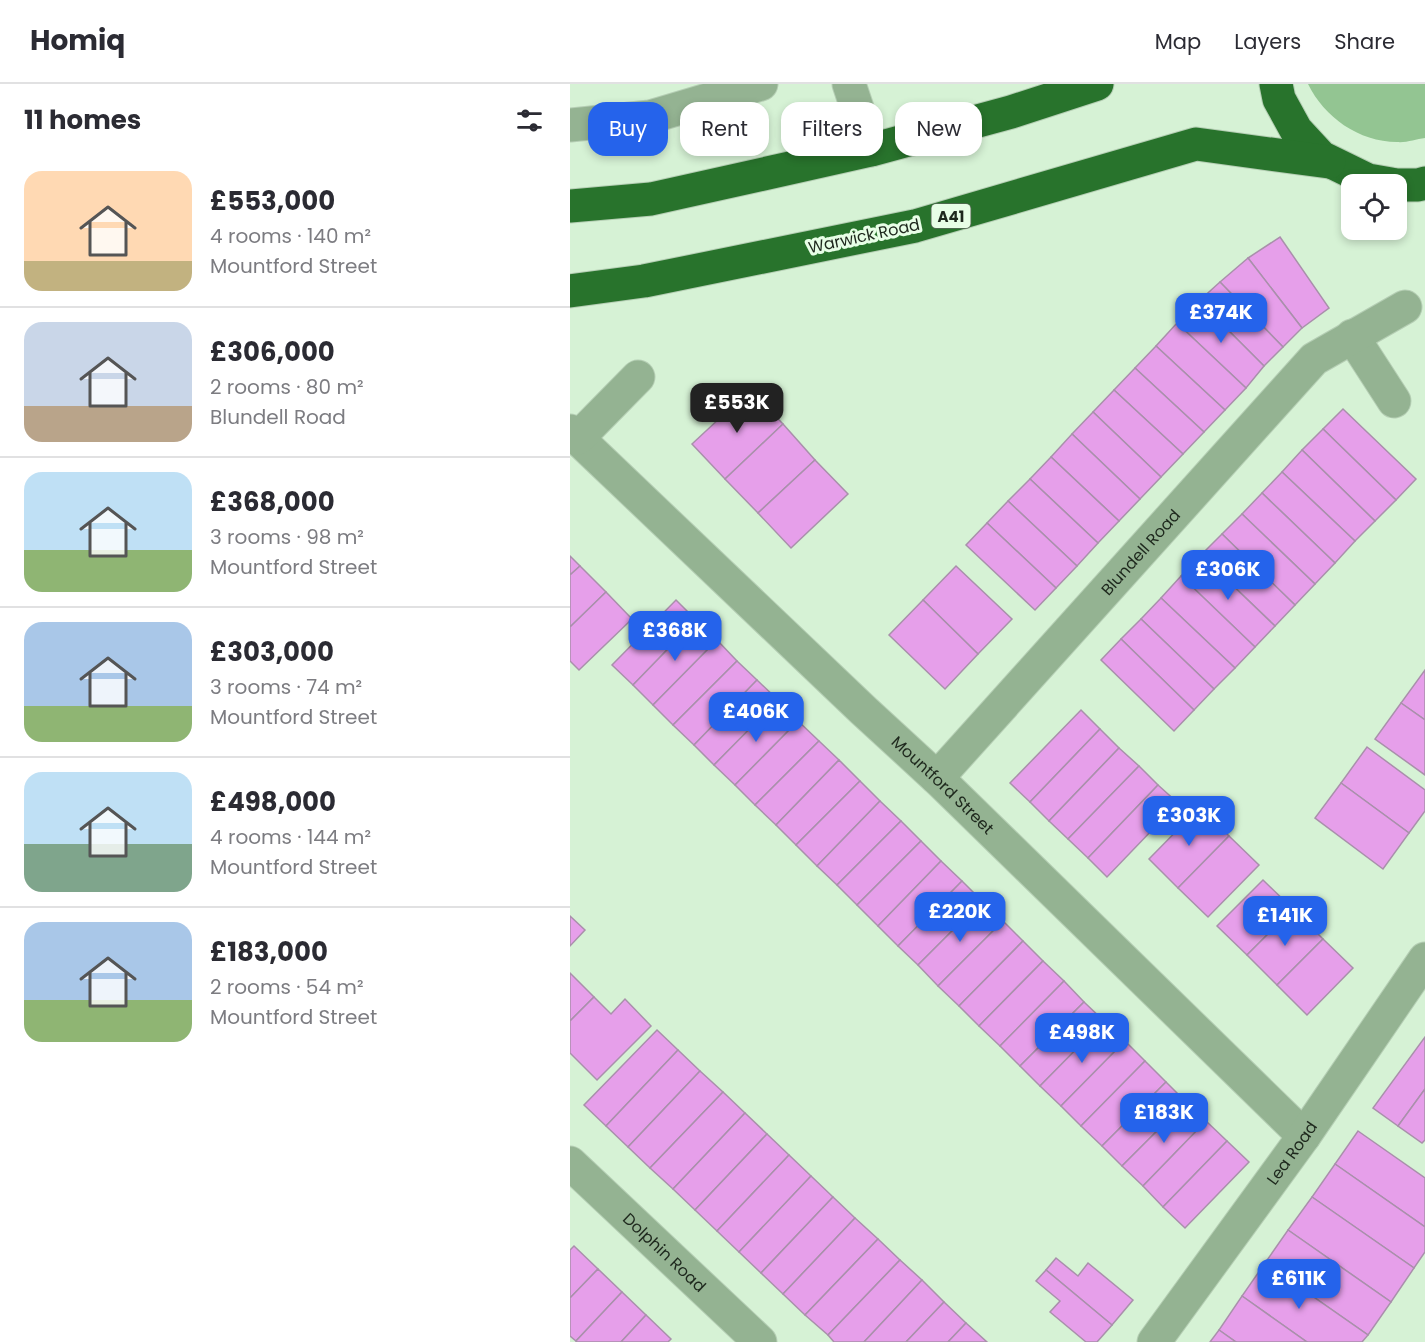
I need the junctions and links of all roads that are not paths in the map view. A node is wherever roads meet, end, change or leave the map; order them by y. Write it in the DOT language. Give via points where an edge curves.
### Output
graph roads {
  1 [pos="761,84"];
  2 [pos="849,84"];
  3 [pos="1097,84"];
  4 [pos="1276,84"];
  5 [pos="855,102"];
  6 [pos="570,125"];
  7 [pos="883,147"];
  8 [pos="845,156"];
  9 [pos="1329,162"];
  10 [pos="1355,174"];
  11 [pos="1425,183"];
  12 [pos="1407,185"];
  13 [pos="570,206"];
  14 [pos="570,291"];
  15 [pos="1405,307"];
  16 [pos="1352,336"];
  17 [pos="638,377"];
  18 [pos="1394,401"];
  19 [pos="574,435"];
  20 [pos="937,778"];
  21 [pos="1425,959"];
  22 [pos="1304,1136"];
  23 [pos="570,1163"];
  24 [pos="760,1342"];
  25 [pos="1154,1342"];
  1 -- 6 [label="street" via="650,117"];
  2 -- 5 [label="street"];
  3 -- 7 [label="highway"];
  4 -- 9 [label="highway" via="1279,99 1296,130"];
  8 -- 13 [label="highway" via="651,200"];
  9 -- 10 [label="highway"];
  9 -- 14 [label="highway, Warwick Road / A41" via="1196,144 915,226 645,281"];
  11 -- 12 [label="highway"];
  15 -- 16 [label="street, Blundell Road"];
  16 -- 18 [label="street"];
  16 -- 20 [label="street, Blundell Road" via="1314,359"];
  17 -- 19 [label="street, Mountford Street"];
  19 -- 20 [label="street, Mountford Street"];
  20 -- 22 [label="street, Mountford Street"];
  21 -- 22 [label="street, Lea Road"];
  22 -- 25 [label="street, Lea Road"];
  23 -- 24 [label="street, Dolphin Road"];
}
